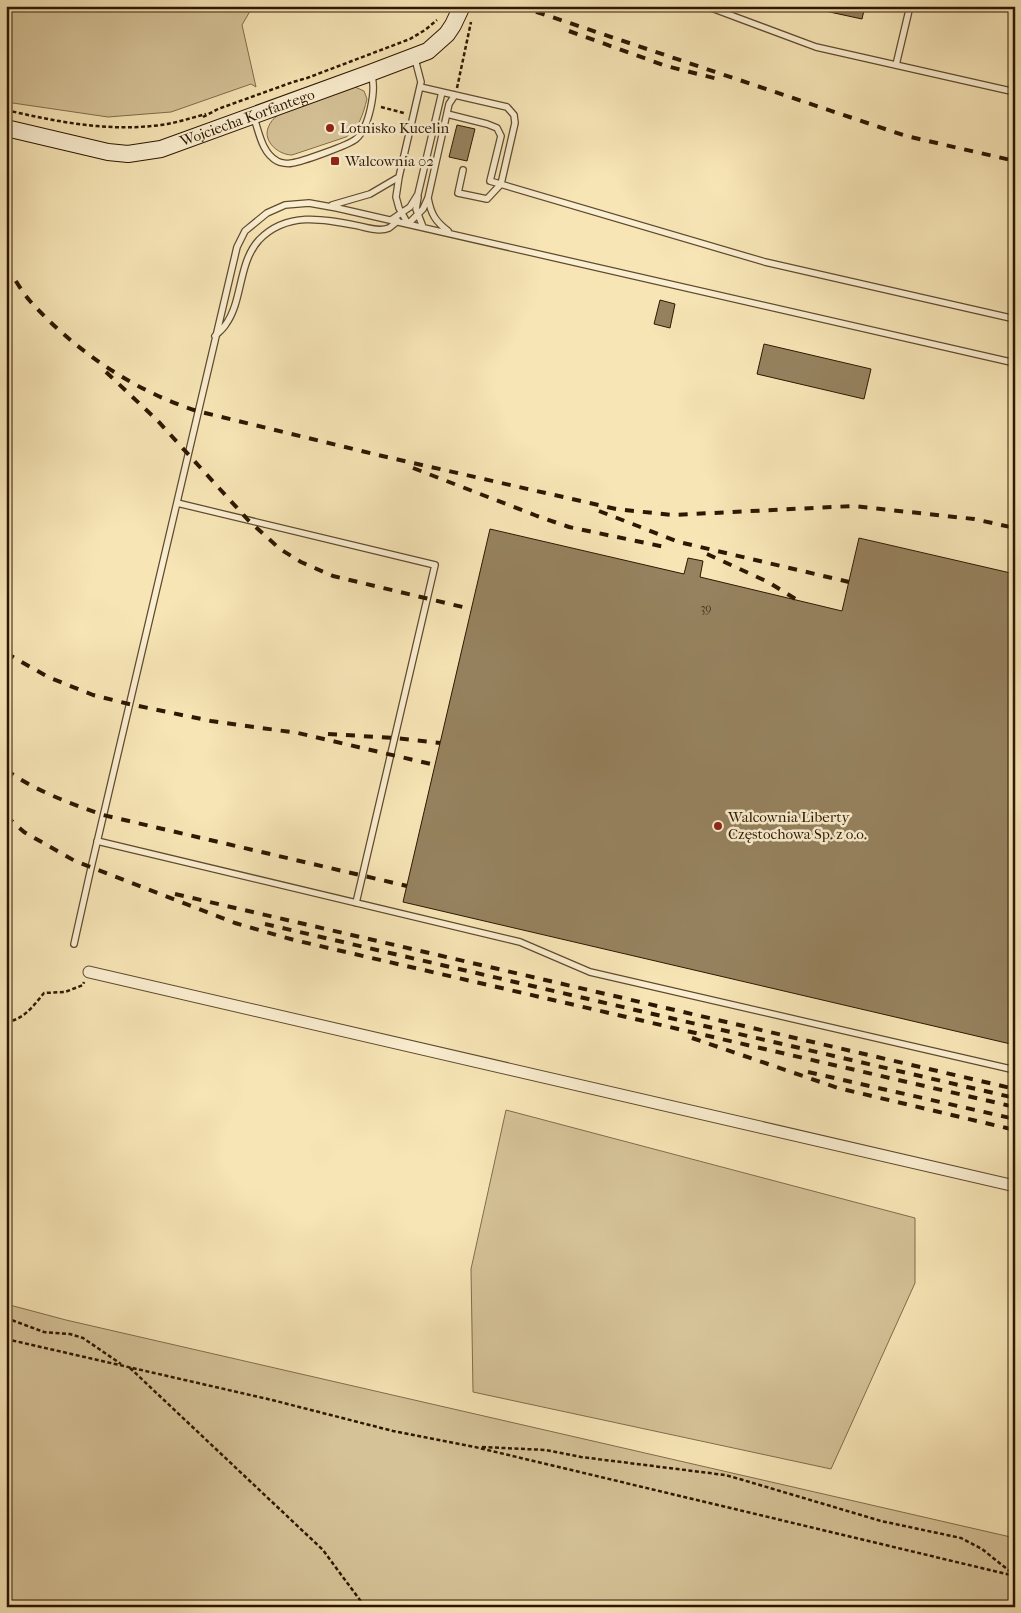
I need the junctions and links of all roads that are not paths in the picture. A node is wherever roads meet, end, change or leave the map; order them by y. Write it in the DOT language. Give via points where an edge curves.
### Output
graph roads {
  1 [pos="706,6"];
  2 [pos="910,6"];
  3 [pos="467,11"];
  4 [pos="414,56"];
  5 [pos="896,65"];
  6 [pos="370,73"];
  7 [pos="420,87"];
  8 [pos="442,92"];
  9 [pos="1015,92"];
  10 [pos="455,95"];
  11 [pos="447,114"];
  12 [pos="254,116"];
  13 [pos="6,128"];
  14 [pos="463,170"];
  15 [pos="399,177"];
  16 [pos="501,184"];
  17 [pos="418,194"];
  18 [pos="428,198"];
  19 [pos="326,206"];
  20 [pos="402,213"];
  21 [pos="418,214"];
  22 [pos="391,220"];
  23 [pos="398,221"];
  24 [pos="408,224"];
  25 [pos="423,227"];
  26 [pos="450,233"];
  27 [pos="1015,318"];
  28 [pos="215,336"];
  29 [pos="1015,363"];
  30 [pos="177,503"];
  31 [pos="97,840"];
  32 [pos="356,903"];
  33 [pos="74,944"];
  34 [pos="89,972"];
  35 [pos="1015,1070"];
  36 [pos="1015,1186"];
  1 -- 5 [label="lane" via="816,47"];
  2 -- 5 [label="lane"];
  3 -- 4 [label="street, Wojciecha Korfantego" via="440,42"];
  4 -- 6 [label="street, Wojciecha Korfantego"];
  4 -- 7 [label="lane"];
  5 -- 9 [label="lane"];
  6 -- 12 [label="street, Wojciecha Korfantego"];
  6 -- 12 [label="lane" via="374,81 374,97 363,128 356,139 323,153 291,164 277,161 264,148"];
  7 -- 8 [label="lane"];
  7 -- 15 [label="lane"];
  8 -- 10 [label="lane"];
  8 -- 17 [label="lane"];
  10 -- 11 [label="lane"];
  10 -- 16 [label="lane" via="507,107 514,115"];
  11 -- 16 [label="lane" via="497,128 501,136 490,181"];
  11 -- 18 [label="lane"];
  12 -- 13 [label="street, Wojciecha Korfantego" via="161,149 128,154"];
  14 -- 16 [label="lane" via="458,193 487,199"];
  15 -- 19 [label="lane" via="370,194"];
  15 -- 20 [label="lane" via="396,197"];
  16 -- 27 [label="lane" via="765,262"];
  17 -- 20 [label="lane"];
  17 -- 21 [label="lane"];
  18 -- 21 [label="lane"];
  18 -- 26 [label="lane" via="430,212"];
  19 -- 22 [label="lane"];
  19 -- 28 [label="lane" via="309,203 286,205 245,230 237,247"];
  20 -- 22 [label="lane"];
  20 -- 24 [label="lane"];
  21 -- 24 [label="lane"];
  21 -- 25 [label="lane"];
  22 -- 23 [label="lane"];
  23 -- 24 [label="lane"];
  23 -- 28 [label="lane" via="388,228 374,230 307,218 274,227 250,254 232,313"];
  24 -- 25 [label="lane"];
  25 -- 26 [label="lane"];
  26 -- 29 [label="lane"];
  28 -- 30 [label="lane"];
  30 -- 31 [label="lane"];
  30 -- 32 [label="lane" via="435,565"];
  31 -- 32 [label="lane"];
  31 -- 33 [label="lane"];
  32 -- 35 [label="lane" via="520,942 590,972"];
  34 -- 36 [label="street"];
}
